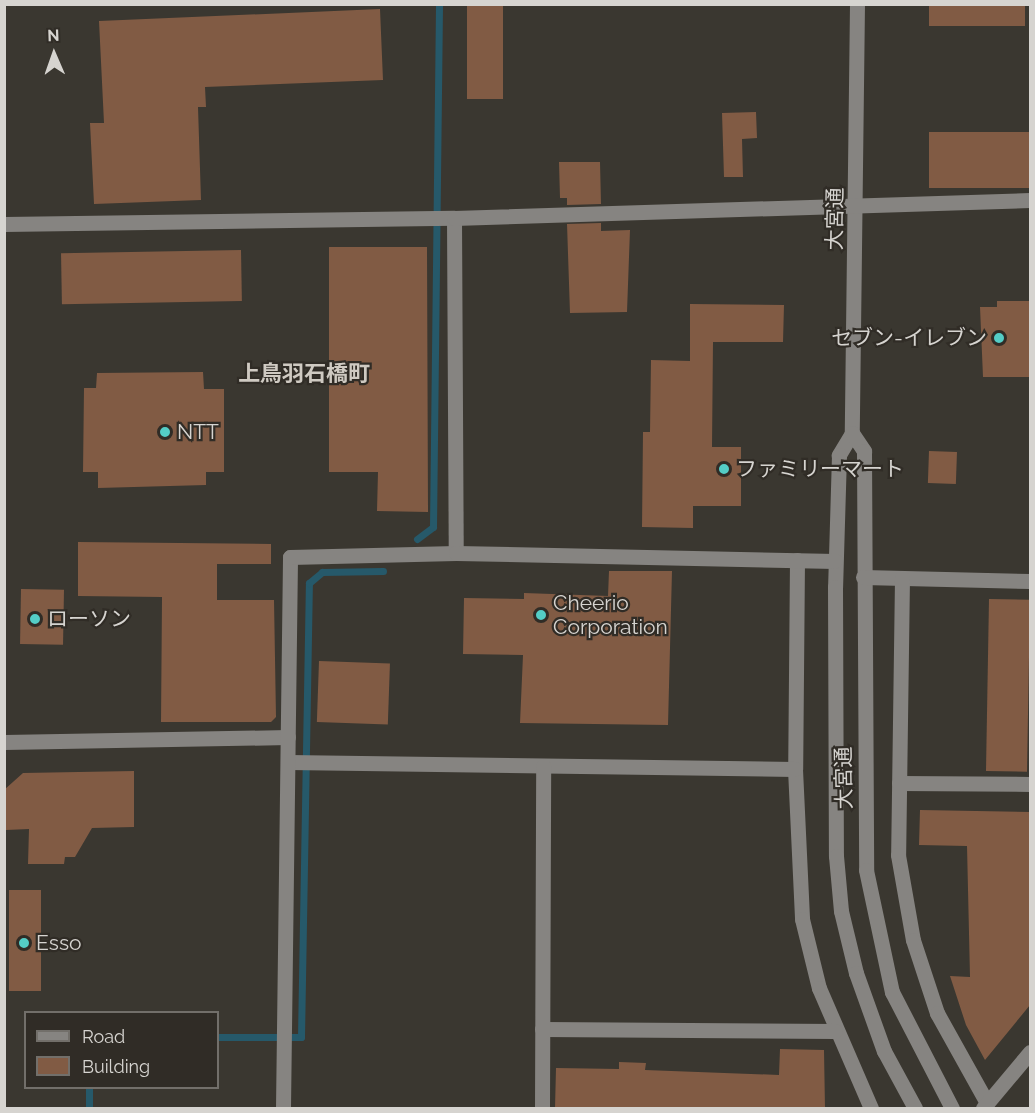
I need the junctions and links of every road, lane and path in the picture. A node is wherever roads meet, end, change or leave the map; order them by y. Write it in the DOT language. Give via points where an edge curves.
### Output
graph roads {
  1 [pos="857,4"];
  2 [pos="1030,200"];
  3 [pos="857,206"];
  4 [pos="454,218"];
  5 [pos="4,224"];
  6 [pos="852,433"];
  7 [pos="456,553"];
  8 [pos="797,560"];
  9 [pos="835,561"];
  10 [pos="863,577"];
  11 [pos="902,578"];
  12 [pos="1030,581"];
  13 [pos="288,737"];
  14 [pos="4,742"];
  15 [pos="288,762"];
  16 [pos="543,766"];
  17 [pos="795,769"];
  18 [pos="899,783"];
  19 [pos="1030,784"];
  20 [pos="542,1029"];
  21 [pos="835,1031"];
  22 [pos="1030,1052"];
  23 [pos="985,1106"];
  24 [pos="283,1108"];
  25 [pos="542,1108"];
  26 [pos="871,1108"];
  27 [pos="915,1108"];
  28 [pos="952,1108"];
  1 -- 3 [label="street, 大宮通"];
  2 -- 3 [label="street"];
  3 -- 4 [label="street"];
  3 -- 6 [label="street, 大宮通"];
  4 -- 5 [label="street"];
  4 -- 7 [label="street"];
  6 -- 9 [label="street, 大宮通" via="839,454"];
  6 -- 10 [label="street, 大宮通" via="864,451"];
  7 -- 8 [label="street"];
  7 -- 13 [label="street" via="290,557"];
  8 -- 9 [label="street"];
  8 -- 17 [label="street"];
  9 -- 27 [label="street, 大宮通" via="836,856 841,911 856,973 884,1051"];
  10 -- 11 [label="street"];
  10 -- 28 [label="street, 大宮通" via="866,870 876,931 892,992"];
  11 -- 12 [label="street"];
  11 -- 18 [label="street"];
  13 -- 14 [label="street"];
  13 -- 15 [label="street"];
  15 -- 16 [label="street"];
  15 -- 24 [label="street"];
  16 -- 17 [label="street"];
  16 -- 20 [label="street"];
  17 -- 21 [label="street" via="802,919"];
  18 -- 19 [label="street"];
  18 -- 23 [label="street" via="898,855 913,940 937,1013"];
  20 -- 21 [label="street"];
  20 -- 25 [label="street"];
  21 -- 26 [label="street"];
  22 -- 23 [label="street"];
}
